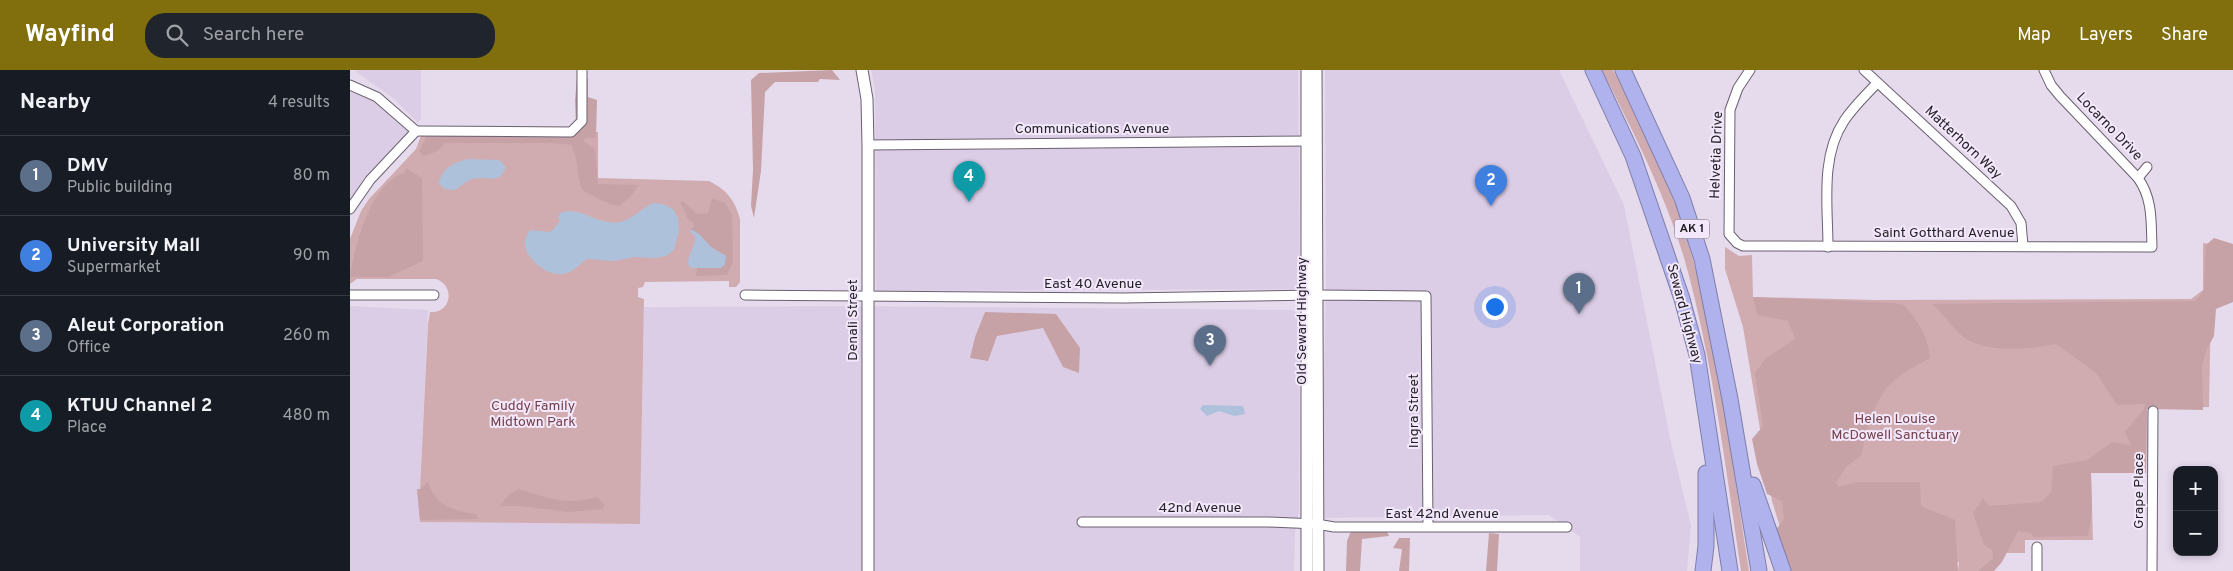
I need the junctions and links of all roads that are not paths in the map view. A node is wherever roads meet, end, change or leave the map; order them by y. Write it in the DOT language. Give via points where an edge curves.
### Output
graph roads {
  1 [pos="582,70"];
  2 [pos="862,70"];
  3 [pos="1307,70"];
  4 [pos="1316,70"];
  5 [pos="1593,70"];
  6 [pos="1624,70"];
  7 [pos="1750,70"];
  8 [pos="1864,70"];
  9 [pos="2044,70"];
  10 [pos="1877,82"];
  11 [pos="350,85"];
  12 [pos="416,131"];
  13 [pos="1312,141"];
  14 [pos="868,145"];
  15 [pos="2148,167"];
  16 [pos="2138,178"];
  17 [pos="350,209"];
  18 [pos="1737,243"];
  19 [pos="2023,246"];
  20 [pos="1828,247"];
  21 [pos="2152,247"];
  22 [pos="350,295"];
  23 [pos="434,295"];
  24 [pos="745,295"];
  25 [pos="1312,295"];
  26 [pos="868,296"];
  27 [pos="1426,296"];
  28 [pos="1697,354"];
  29 [pos="1730,399"];
  30 [pos="2152,412"];
  31 [pos="1082,522"];
  32 [pos="1312,523"];
  33 [pos="1428,526"];
  34 [pos="1568,527"];
  35 [pos="2037,546"];
  36 [pos="868,571"];
  37 [pos="1307,571"];
  38 [pos="1318,571"];
  39 [pos="1703,571"];
  40 [pos="1730,571"];
  41 [pos="1759,571"];
  42 [pos="1783,571"];
  43 [pos="2037,571"];
  44 [pos="2152,571"];
  1 -- 12 [label="street" via="582,121 571,132"];
  2 -- 14 [label="main road, Denali Street" via="867,99"];
  3 -- 13 [label="main road, Old Seward Highway"];
  4 -- 13 [label="main road, Old Seward Highway"];
  5 -- 28 [label="highway, Seward Highway / AK 1" via="1633,156 1682,299"];
  6 -- 29 [label="highway, Seward Highway / AK 1" via="1682,198 1702,259"];
  7 -- 18 [label="street, Helvetia Drive" via="1736,93 1729,122 1729,234"];
  8 -- 10 [label="street, Matterhorn Way"];
  9 -- 16 [label="street, Locarno Drive" via="2060,96"];
  10 -- 19 [label="street, Matterhorn Way" via="2011,206 2022,223"];
  10 -- 20 [label="street" via="1844,120 1834,143 1828,175"];
  11 -- 12 [label="street" via="377,97"];
  12 -- 17 [label="street" via="370,180"];
  13 -- 14 [label="street, Communications Avenue"];
  13 -- 25 [label="main road, Old Seward Highway"];
  14 -- 26 [label="main road, Denali Street"];
  15 -- 16 [label="street, Locarno Drive"];
  16 -- 21 [label="street, Locarno Drive" via="2149,200"];
  18 -- 20 [label="street, Saint Gotthard Avenue" via="1751,248"];
  19 -- 20 [label="street, Saint Gotthard Avenue"];
  19 -- 21 [label="street, Saint Gotthard Avenue"];
  22 -- 23 [label="street"];
  24 -- 26 [label="street, East 40 Avenue"];
  25 -- 26 [label="street, East 40 Avenue" via="1123,298"];
  25 -- 27 [label="street, East 40 Avenue"];
  25 -- 32 [label="main road, Old Seward Highway"];
  26 -- 36 [label="main road, Denali Street"];
  27 -- 33 [label="street, Ingra Street"];
  28 -- 39 [label="highway" via="1707,486"];
  28 -- 40 [label="highway, Seward Highway / AK 1"];
  29 -- 41 [label="highway, Seward Highway / AK 1"];
  29 -- 42 [label="highway" via="1755,494"];
  30 -- 44 [label="street, Grape Place"];
  31 -- 32 [label="street, 42nd Avenue"];
  32 -- 33 [label="street, East 42nd Avenue" via="1334,528"];
  32 -- 37 [label="main road, Old Seward Highway"];
  32 -- 38 [label="main road, Old Seward Highway"];
  33 -- 34 [label="street, East 42nd Avenue"];
  35 -- 43 [label="street"];
}
